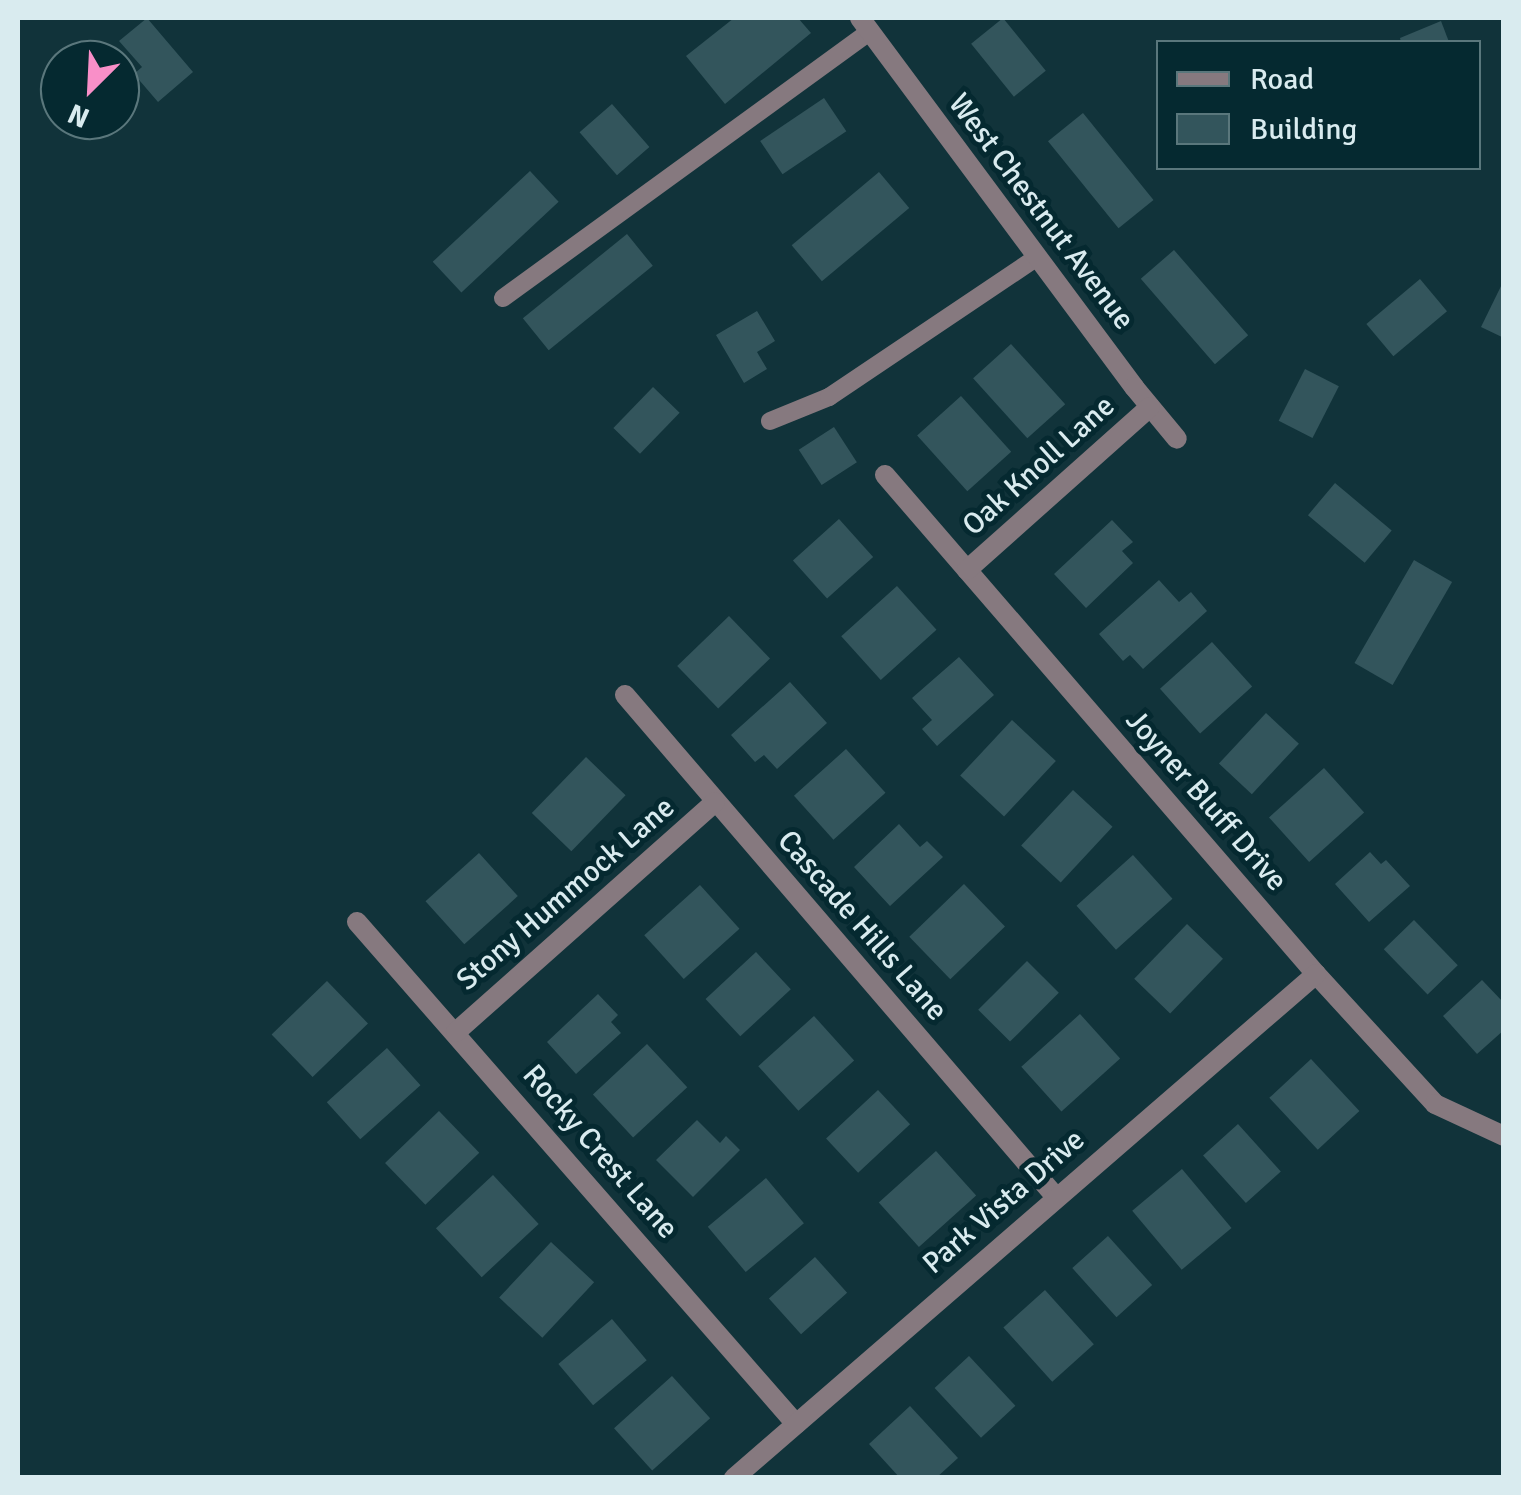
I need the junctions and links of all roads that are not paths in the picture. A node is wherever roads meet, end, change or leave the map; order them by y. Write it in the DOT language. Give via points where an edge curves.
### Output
graph roads {
  1 [pos="865,24"];
  2 [pos="1036,258"];
  3 [pos="503,298"];
  4 [pos="1150,407"];
  5 [pos="770,421"];
  6 [pos="1177,438"];
  7 [pos="885,475"];
  8 [pos="967,570"];
  9 [pos="625,695"];
  10 [pos="715,802"];
  11 [pos="357,922"];
  12 [pos="1316,974"];
  13 [pos="456,1032"];
  14 [pos="1504,1136"];
  15 [pos="1054,1196"];
  16 [pos="796,1424"];
  17 [pos="734,1478"];
  1 -- 2 [label="street, West Chestnut Avenue"];
  1 -- 3 [label="lane"];
  2 -- 4 [label="street, West Chestnut Avenue"];
  2 -- 5 [label="lane" via="830,397"];
  4 -- 6 [label="street, West Chestnut Avenue"];
  4 -- 8 [label="street, Oak Knoll Lane"];
  7 -- 8 [label="street, Joyner Bluff Drive"];
  8 -- 12 [label="street, Joyner Bluff Drive"];
  9 -- 10 [label="street, Cascade Hills Lane"];
  10 -- 13 [label="street, Stony Hummock Lane"];
  10 -- 15 [label="street, Cascade Hills Lane"];
  11 -- 13 [label="street, Rocky Crest Lane"];
  12 -- 14 [label="street, Joyner Bluff Drive" via="1434,1104"];
  12 -- 15 [label="street, Park Vista Drive"];
  13 -- 16 [label="street, Rocky Crest Lane"];
  15 -- 16 [label="street, Park Vista Drive"];
  16 -- 17 [label="street, Park Vista Drive"];
}
